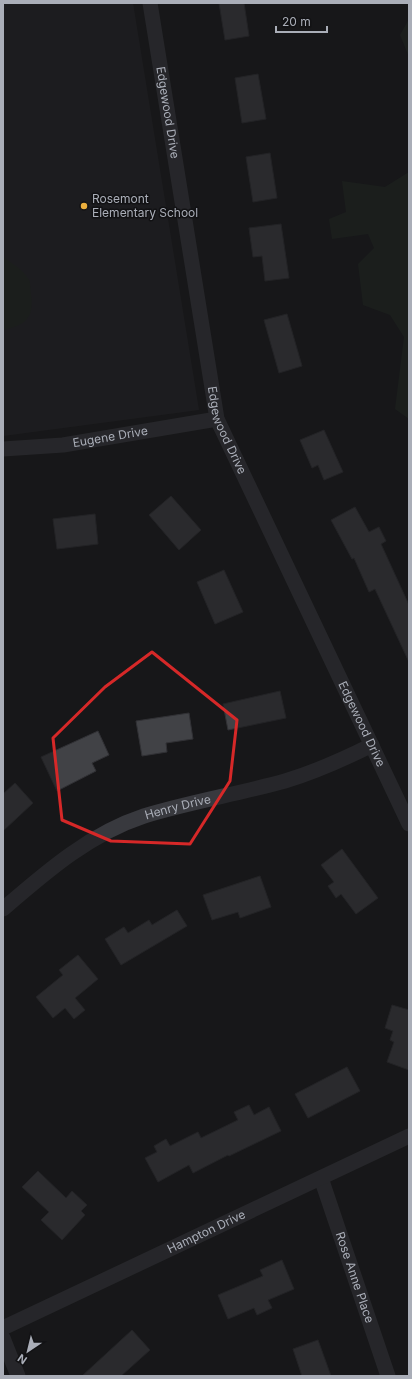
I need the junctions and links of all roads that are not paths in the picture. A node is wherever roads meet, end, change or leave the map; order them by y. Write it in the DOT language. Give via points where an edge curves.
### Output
graph roads {
  1 [pos="150,3"];
  2 [pos="218,419"];
  3 [pos="3,449"];
  4 [pos="372,745"];
  5 [pos="409,824"];
  6 [pos="3,909"];
  7 [pos="409,1136"];
  8 [pos="321,1178"];
  9 [pos="3,1328"];
  10 [pos="3,1338"];
  11 [pos="18,1376"];
  12 [pos="388,1376"];
  1 -- 2 [label="street, Edgewood Drive"];
  2 -- 3 [label="street, Eugene Drive" via="63,445"];
  2 -- 4 [label="street, Edgewood Drive"];
  4 -- 5 [label="street, Edgewood Drive"];
  4 -- 6 [label="street, Henry Drive" via="341,760 285,780 143,817 93,839 49,869"];
  7 -- 8 [label="street, Hampton Drive"];
  8 -- 9 [label="street, Hampton Drive"];
  8 -- 12 [label="street, Rose Anne Place"];
  10 -- 11 [label="street"];
}
